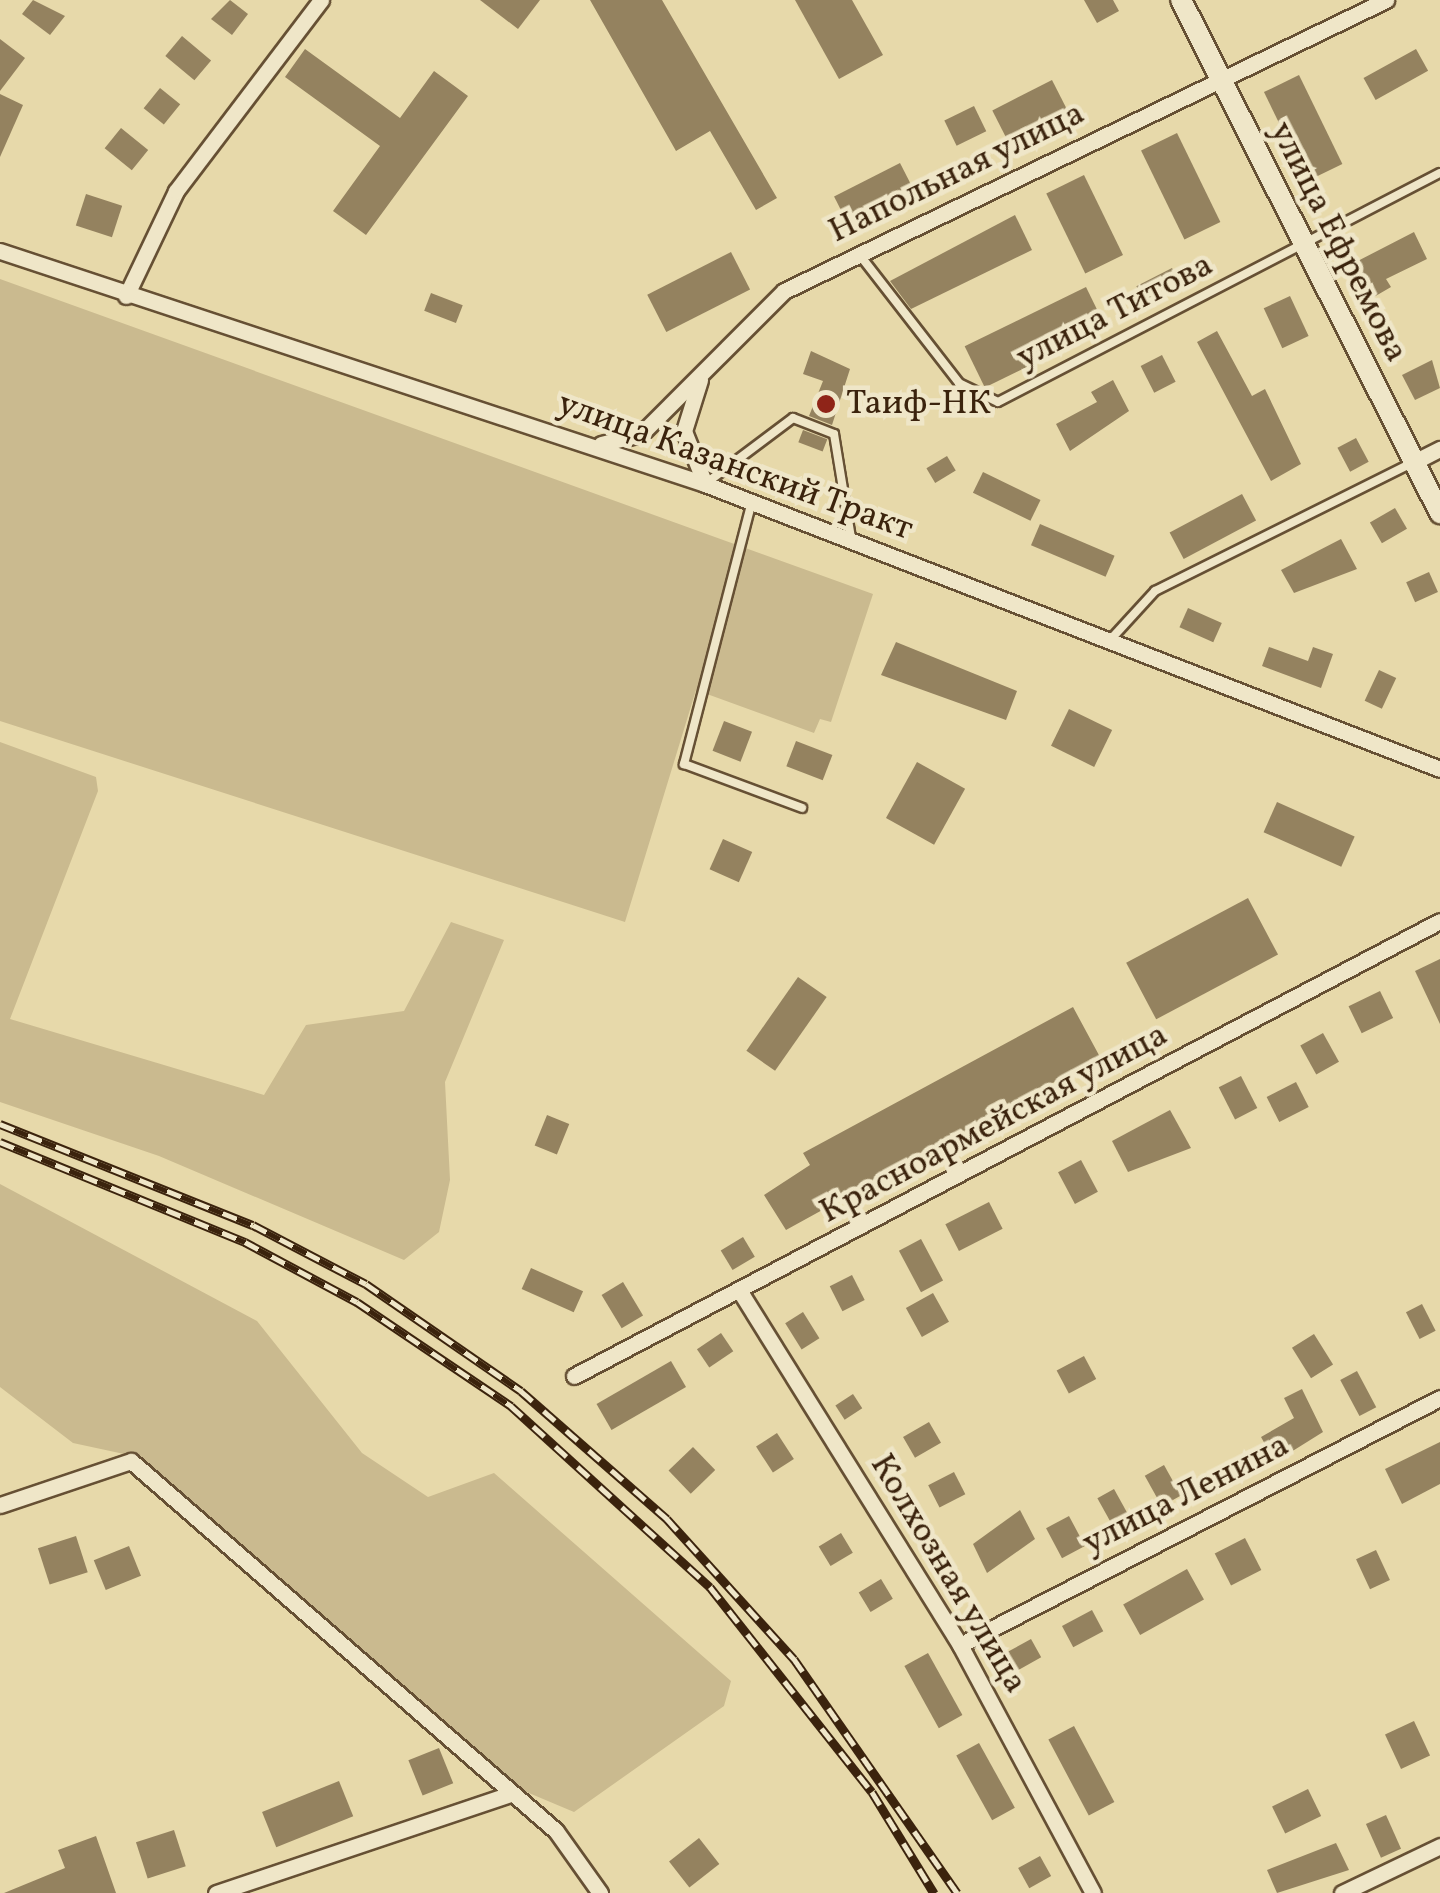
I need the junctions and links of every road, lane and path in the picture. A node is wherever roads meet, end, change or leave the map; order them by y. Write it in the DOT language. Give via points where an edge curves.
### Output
graph roads {
  1 [pos="321,0"];
  2 [pos="1181,0"];
  3 [pos="1386,0"];
  4 [pos="1220,78"];
  5 [pos="1440,174"];
  6 [pos="1301,242"];
  7 [pos="0,251"];
  8 [pos="859,254"];
  9 [pos="126,296"];
  10 [pos="706,368"];
  11 [pos="592,445"];
  12 [pos="1440,449"];
  13 [pos="1414,462"];
  14 [pos="705,484"];
  15 [pos="752,501"];
  16 [pos="1440,513"];
  17 [pos="851,538"];
  18 [pos="1111,640"];
  19 [pos="1440,768"];
  20 [pos="802,808"];
  21 [pos="1440,921"];
  22 [pos="740,1293"];
  23 [pos="574,1376"];
  24 [pos="1440,1398"];
  25 [pos="0,1505"];
  26 [pos="960,1645"];
  27 [pos="511,1794"];
  28 [pos="1440,1846"];
  29 [pos="216,1893"];
  30 [pos="600,1893"];
  31 [pos="1093,1893"];
  32 [pos="1342,1893"];
  1 -- 9 [label="street" via="176,191"];
  2 -- 4 [label="street, улица Ефремова"];
  3 -- 4 [label="street, Напольная улица"];
  4 -- 6 [label="street, улица Ефремова"];
  4 -- 8 [label="street, Напольная улица"];
  5 -- 6 [label="lane, улица Титова"];
  6 -- 8 [label="lane, улица Титова" via="1157,327 998,402 959,383"];
  6 -- 13 [label="street, улица Ефремова"];
  7 -- 9 [label="street, улица Казанский Тракт"];
  8 -- 10 [label="street, Напольная улица" via="759,309"];
  9 -- 11 [label="street, улица Казанский Тракт"];
  10 -- 11 [label="street, Напольная улица" via="641,434"];
  10 -- 14 [label="street" via="684,431"];
  11 -- 14 [label="street, улица Казанский Тракт"];
  12 -- 13 [label="street"];
  13 -- 16 [label="street, улица Ефремова"];
  13 -- 18 [label="lane" via="1154,591"];
  14 -- 15 [label="street, улица Казанский Тракт"];
  14 -- 17 [label="lane" via="793,418 834,434"];
  15 -- 17 [label="street, улица Казанский Тракт"];
  15 -- 20 [label="lane" via="684,764"];
  17 -- 18 [label="street, улица Казанский Тракт"];
  18 -- 19 [label="street, улица Казанский Тракт"];
  21 -- 22 [label="street, Красноармейская улица"];
  22 -- 23 [label="street, Красноармейская улица"];
  22 -- 26 [label="street, Колхозная улица"];
  24 -- 26 [label="street, улица Ленина"];
  25 -- 27 [label="street" via="132,1461"];
  26 -- 31 [label="street, Колхозная улица"];
  27 -- 29 [label="street"];
  27 -- 30 [label="street" via="556,1831"];
  28 -- 32 [label="street"];
}
